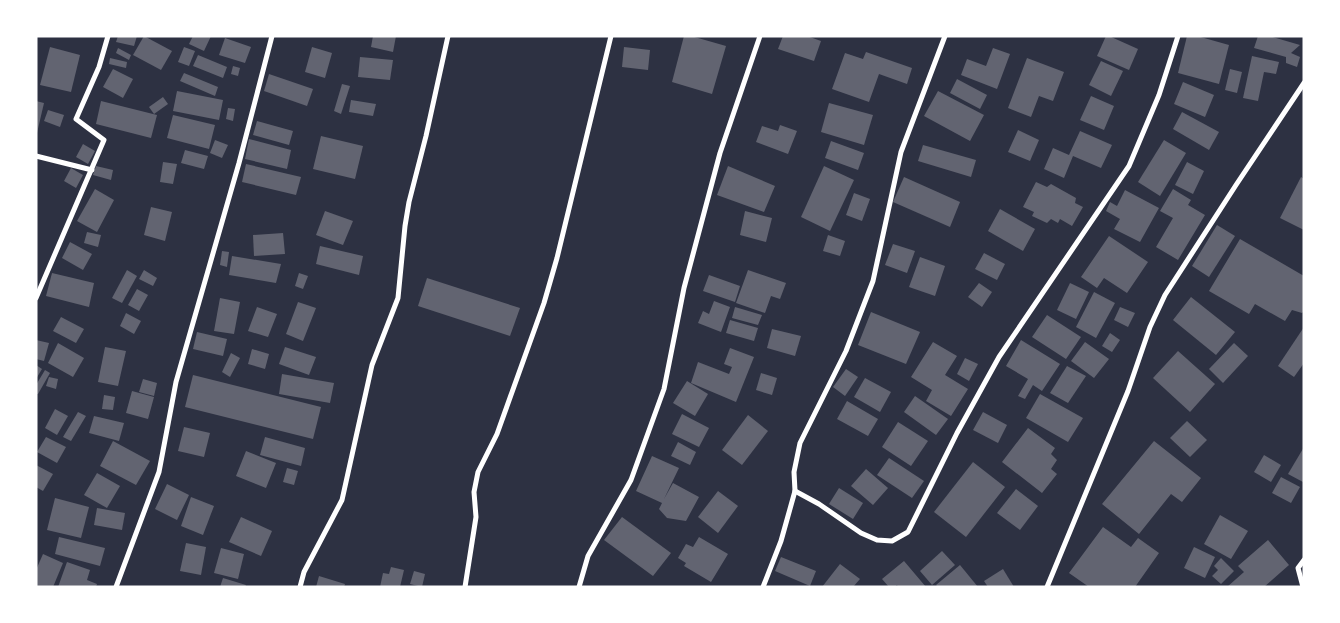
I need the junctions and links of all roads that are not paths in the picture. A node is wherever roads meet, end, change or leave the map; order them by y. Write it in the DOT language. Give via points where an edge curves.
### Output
graph roads {
  1 [pos="108,36"];
  2 [pos="272,36"];
  3 [pos="448,36"];
  4 [pos="611,36"];
  5 [pos="760,36"];
  6 [pos="945,36"];
  7 [pos="1178,36"];
  8 [pos="1304,83"];
  9 [pos="36,156"];
  10 [pos="92,170"];
  11 [pos="36,298"];
  12 [pos="795,492"];
  13 [pos="1304,560"];
  14 [pos="116,587"];
  15 [pos="300,587"];
  16 [pos="465,587"];
  17 [pos="579,587"];
  18 [pos="763,587"];
  19 [pos="1047,587"];
  20 [pos="1303,587"];
  1 -- 10 [label="street" via="99,67 76,119 104,140"];
  2 -- 14 [label="street" via="176,382 159,472"];
  3 -- 15 [label="street" via="409,202 398,298 372,365 342,500 304,572"];
  4 -- 16 [label="street" via="544,304 497,434 478,472 474,492 476,517"];
  5 -- 17 [label="street" via="720,153 684,288 664,389 631,480 588,556"];
  6 -- 12 [label="street" via="901,152 872,281 846,351 800,443 794,472"];
  7 -- 12 [label="street" via="1159,95 1129,166 999,357 956,432 908,532 892,541 877,540"];
  8 -- 19 [label="street" via="1165,295"];
  9 -- 10 [label="street"];
  10 -- 11 [label="street"];
  12 -- 18 [label="street"];
  13 -- 20 [label="street" via="1298,568"];
}
